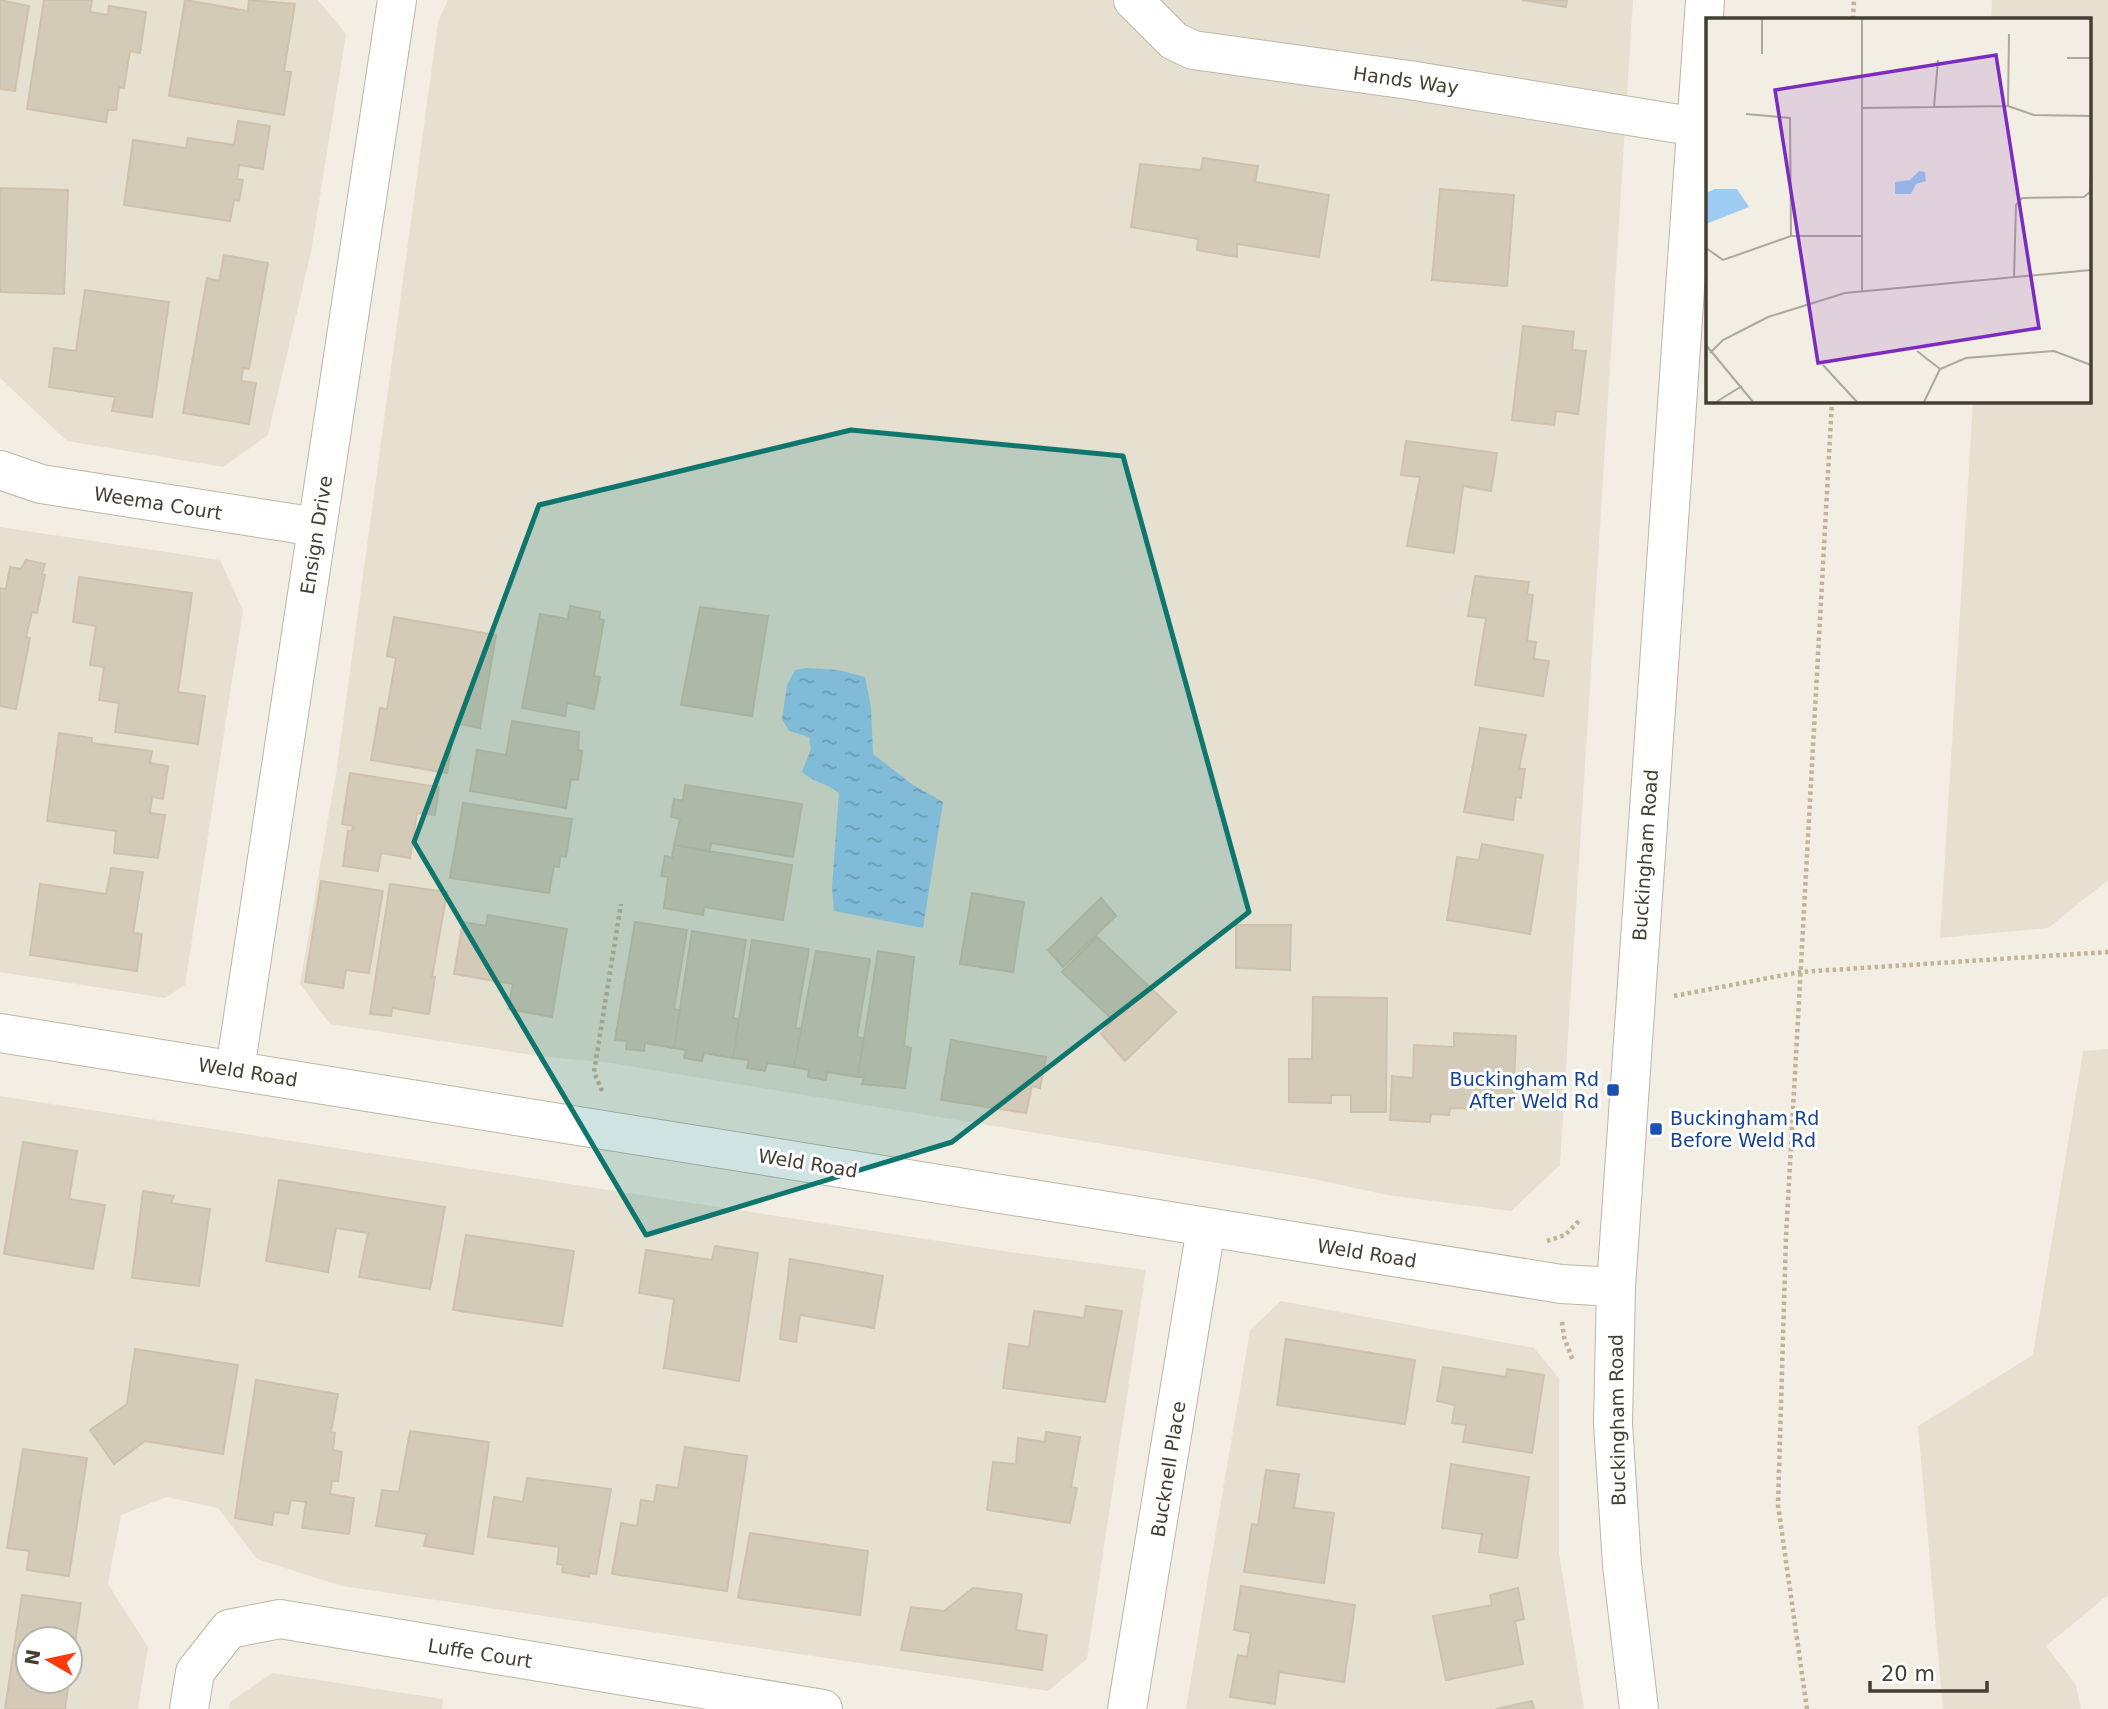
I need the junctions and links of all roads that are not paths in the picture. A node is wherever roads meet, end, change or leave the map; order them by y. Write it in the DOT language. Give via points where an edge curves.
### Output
graph roads {
  1 [pos="397,0"];
  2 [pos="1133,0"];
  3 [pos="1705,0"];
  4 [pos="1697,127"];
  5 [pos="0,470"];
  6 [pos="317,527"];
  7 [pos="0,1033"];
  8 [pos="235,1070"];
  9 [pos="1206,1228"];
  10 [pos="1616,1287"];
  11 [pos="189,1709"];
  12 [pos="822,1709"];
  13 [pos="1127,1709"];
  14 [pos="1639,1709"];
  1 -- 6 [label="street, Ensign Drive"];
  2 -- 4 [label="street, Hands Way" via="1174,41 1193,50"];
  3 -- 4 [label="street, Buckingham Road"];
  4 -- 10 [label="street, Buckingham Road"];
  5 -- 6 [label="street, Weema Court" via="41,484"];
  6 -- 8 [label="street, Ensign Drive"];
  7 -- 8 [label="street, Weld Road"];
  8 -- 9 [label="street, Weld Road"];
  9 -- 10 [label="street, Weld Road" via="1561,1284"];
  9 -- 13 [label="street, Bucknell Place"];
  10 -- 14 [label="street, Buckingham Road" via="1613,1423 1622,1566"];
  11 -- 12 [label="street, Luffe Court" via="195,1672 229,1629 280,1619"];
}
